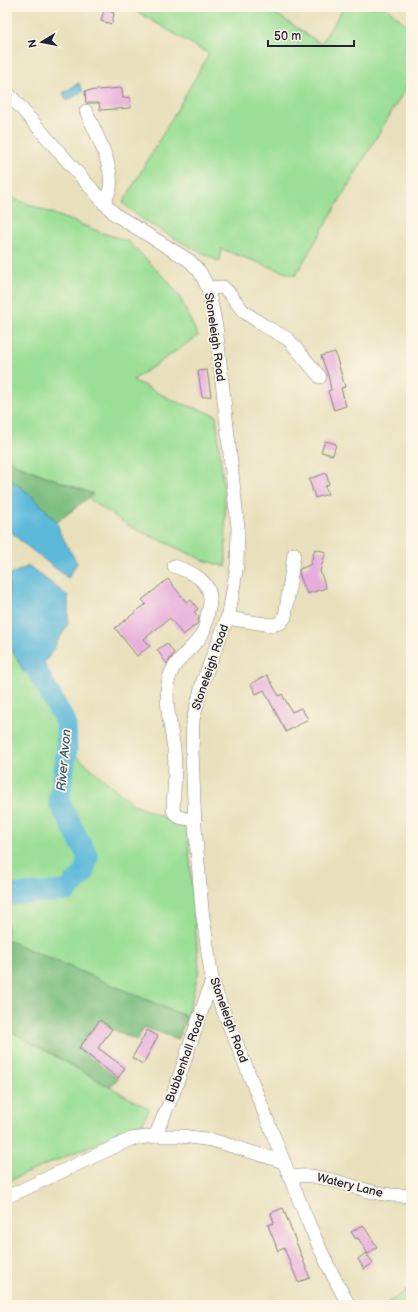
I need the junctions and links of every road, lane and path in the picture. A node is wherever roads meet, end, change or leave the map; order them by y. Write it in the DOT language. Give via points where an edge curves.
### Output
graph roads {
  1 [pos="7,92"];
  2 [pos="86,111"];
  3 [pos="104,203"];
  4 [pos="208,288"];
  5 [pos="320,377"];
  6 [pos="294,554"];
  7 [pos="174,566"];
  8 [pos="227,618"];
  9 [pos="194,819"];
  10 [pos="212,980"];
  11 [pos="155,1136"];
  12 [pos="284,1162"];
  13 [pos="290,1177"];
  14 [pos="411,1195"];
  15 [pos="7,1197"];
  16 [pos="348,1305"];
  1 -- 3 [label="street, Stoneleigh Road"];
  2 -- 3 [label="street" via="109,169 110,188"];
  3 -- 4 [label="street, Stoneleigh Road" via="116,215 190,261 200,272"];
  4 -- 5 [label="street" via="223,287 243,311 288,339"];
  4 -- 8 [label="street, Stoneleigh Road" via="216,326 238,528 237,565"];
  6 -- 8 [label="street" via="285,617 280,623 271,625"];
  7 -- 9 [label="street" via="204,582 210,601 200,638 178,662 170,674 168,684 168,720 175,781 173,810 180,818"];
  8 -- 9 [label="street, Stoneleigh Road" via="203,681 193,720"];
  9 -- 10 [label="street, Stoneleigh Road" via="202,910"];
  10 -- 11 [label="street, Bubbenhall Road" via="174,1092"];
  10 -- 12 [label="street, Stoneleigh Road"];
  11 -- 12 [label="street" via="212,1140"];
  11 -- 15 [label="street" via="131,1139"];
  12 -- 13 [label="street, Stoneleigh Road"];
  13 -- 14 [label="street, Watery Lane" via="311,1176 384,1195"];
  13 -- 16 [label="street, Stoneleigh Road" via="313,1234"];
}
